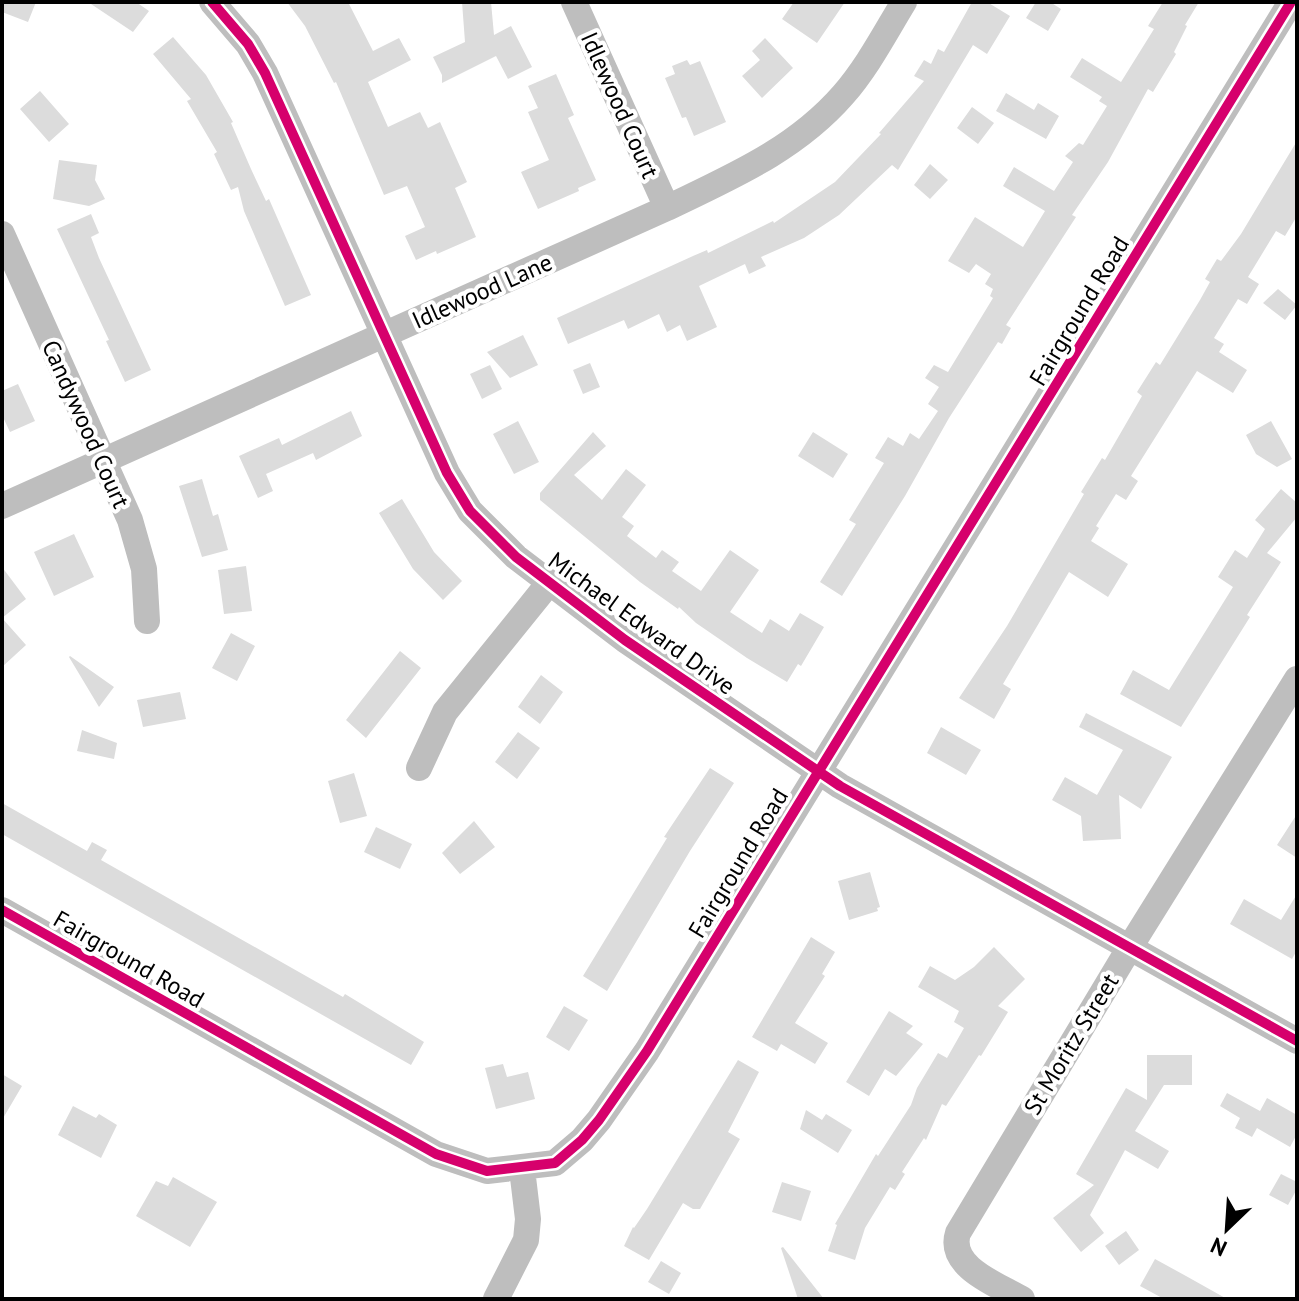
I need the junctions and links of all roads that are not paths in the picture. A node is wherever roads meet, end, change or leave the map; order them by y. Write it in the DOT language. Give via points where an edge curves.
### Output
graph roads {
  1 [pos="212,2"];
  2 [pos="574,2"];
  3 [pos="904,2"];
  4 [pos="1291,2"];
  5 [pos="667,208"];
  6 [pos="2,234"];
  7 [pos="385,335"];
  8 [pos="102,462"];
  9 [pos="2,506"];
  10 [pos="549,583"];
  11 [pos="147,621"];
  12 [pos="1297,679"];
  13 [pos="419,768"];
  14 [pos="818,769"];
  15 [pos="2,910"];
  16 [pos="1130,947"];
  17 [pos="1297,1041"];
  18 [pos="522,1169"];
  19 [pos="496,1299"];
  20 [pos="1022,1299"];
  1 -- 7 [label="street, Michael Edward Drive" via="265,73"];
  2 -- 5 [label="street, Idlewood Court"];
  3 -- 5 [label="street, Idlewood Lane" via="858,77 821,118 773,155"];
  4 -- 14 [label="street, Fairground Road"];
  5 -- 7 [label="street, Idlewood Lane"];
  6 -- 8 [label="street, Candywood Court"];
  7 -- 8 [label="street, Idlewood Lane"];
  7 -- 10 [label="street, Michael Edward Drive" via="470,511"];
  8 -- 9 [label="street, Idlewood Lane"];
  8 -- 11 [label="street, Candywood Court" via="130,520 144,569"];
  10 -- 13 [label="street" via="445,712"];
  10 -- 14 [label="street, Michael Edward Drive"];
  12 -- 16 [label="street, St Moritz Street"];
  14 -- 16 [label="street, Michael Edward Drive"];
  14 -- 18 [label="street, Fairground Road" via="615,1099 555,1163"];
  15 -- 18 [label="street, Fairground Road" via="436,1154 487,1171"];
  16 -- 17 [label="street, Michael Edward Drive"];
  16 -- 20 [label="street, St Moritz Street" via="958,1233 956,1250 972,1269"];
  18 -- 19 [label="street" via="526,1240"];
}
